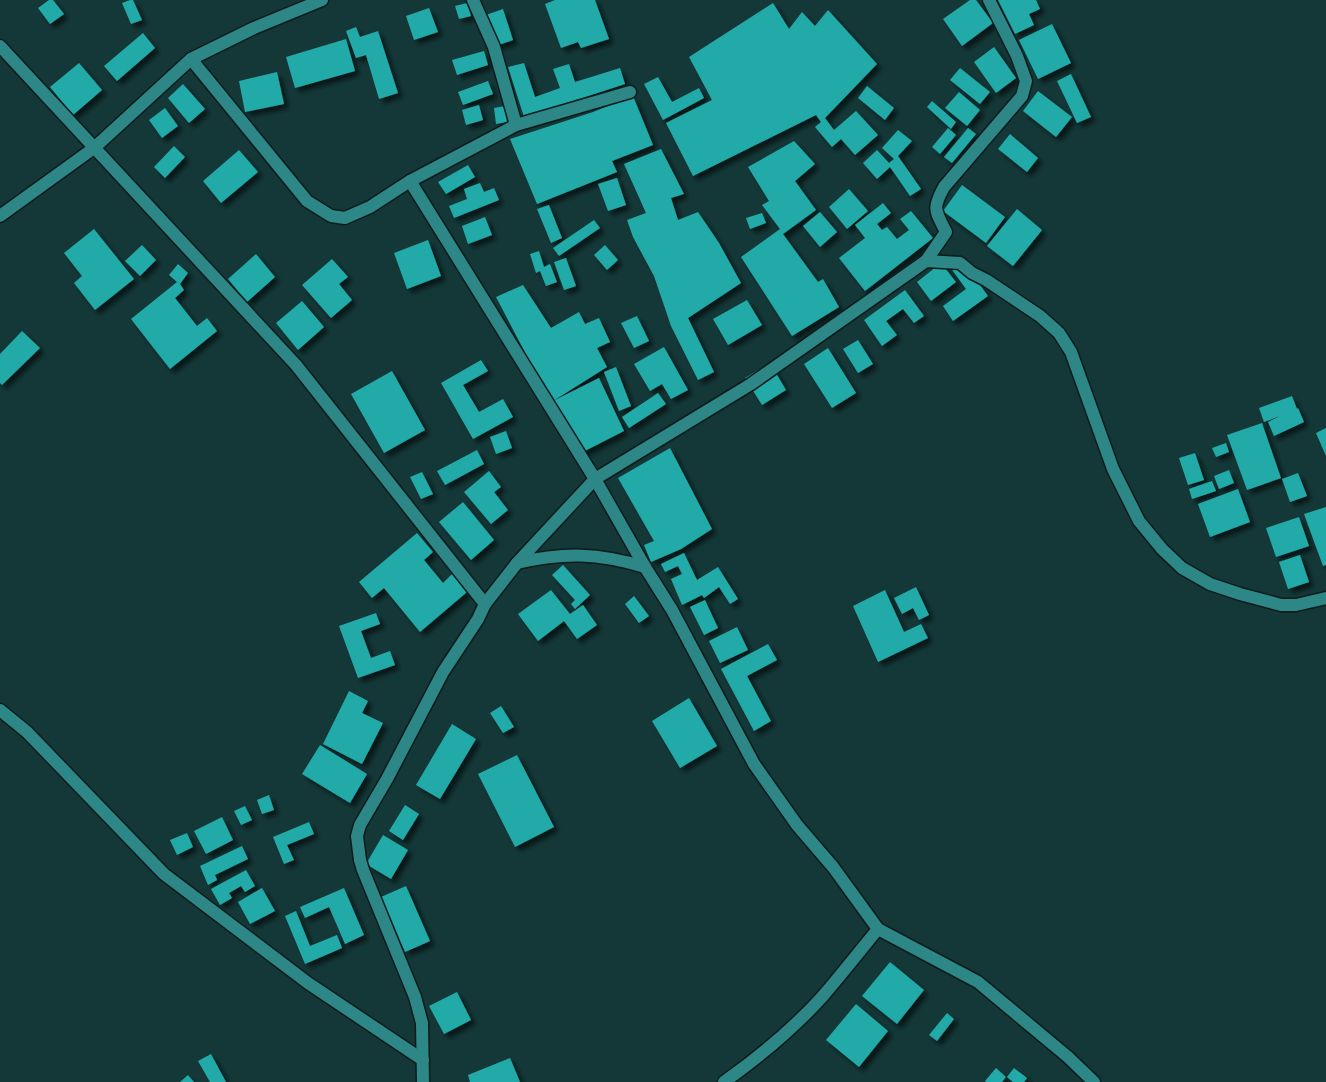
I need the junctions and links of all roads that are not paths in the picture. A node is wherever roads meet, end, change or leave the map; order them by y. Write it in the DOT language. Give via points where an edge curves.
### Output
graph roads {
  1 [pos="322,0"];
  2 [pos="473,0"];
  3 [pos="989,0"];
  4 [pos="0,46"];
  5 [pos="191,59"];
  6 [pos="630,92"];
  7 [pos="516,125"];
  8 [pos="94,148"];
  9 [pos="410,181"];
  10 [pos="0,216"];
  11 [pos="926,261"];
  12 [pos="595,479"];
  13 [pos="518,563"];
  14 [pos="645,567"];
  15 [pos="1326,598"];
  16 [pos="485,604"];
  17 [pos="0,710"];
  18 [pos="878,929"];
  19 [pos="423,1060"];
  20 [pos="423,1082"];
  21 [pos="724,1082"];
  22 [pos="1094,1082"];
  1 -- 5 [label="street"];
  2 -- 7 [label="street" via="494,47"];
  3 -- 11 [label="street" via="1026,81 1022,96 944,187 935,203 936,213 946,232"];
  4 -- 8 [label="street"];
  5 -- 8 [label="street"];
  5 -- 9 [label="street" via="307,201 331,216 346,218"];
  6 -- 7 [label="street"];
  7 -- 9 [label="street"];
  8 -- 10 [label="street"];
  8 -- 16 [label="street" via="296,365"];
  9 -- 12 [label="street"];
  11 -- 12 [label="street" via="751,384"];
  11 -- 15 [label="street" via="960,263 1040,316 1059,333 1071,352 1113,469 1139,521 1182,568 1210,584 1281,605"];
  12 -- 13 [label="street"];
  12 -- 14 [label="street"];
  13 -- 14 [label="street" via="568,555 620,560"];
  13 -- 16 [label="street"];
  14 -- 18 [label="street" via="672,610 754,764"];
  16 -- 19 [label="street" via="443,672 357,836 363,870 415,997 422,1023"];
  17 -- 19 [label="street" via="27,732 164,874 308,983"];
  18 -- 21 [label="street" via="790,1029"];
  18 -- 22 [label="street" via="978,982"];
  19 -- 20 [label="street"];
}
